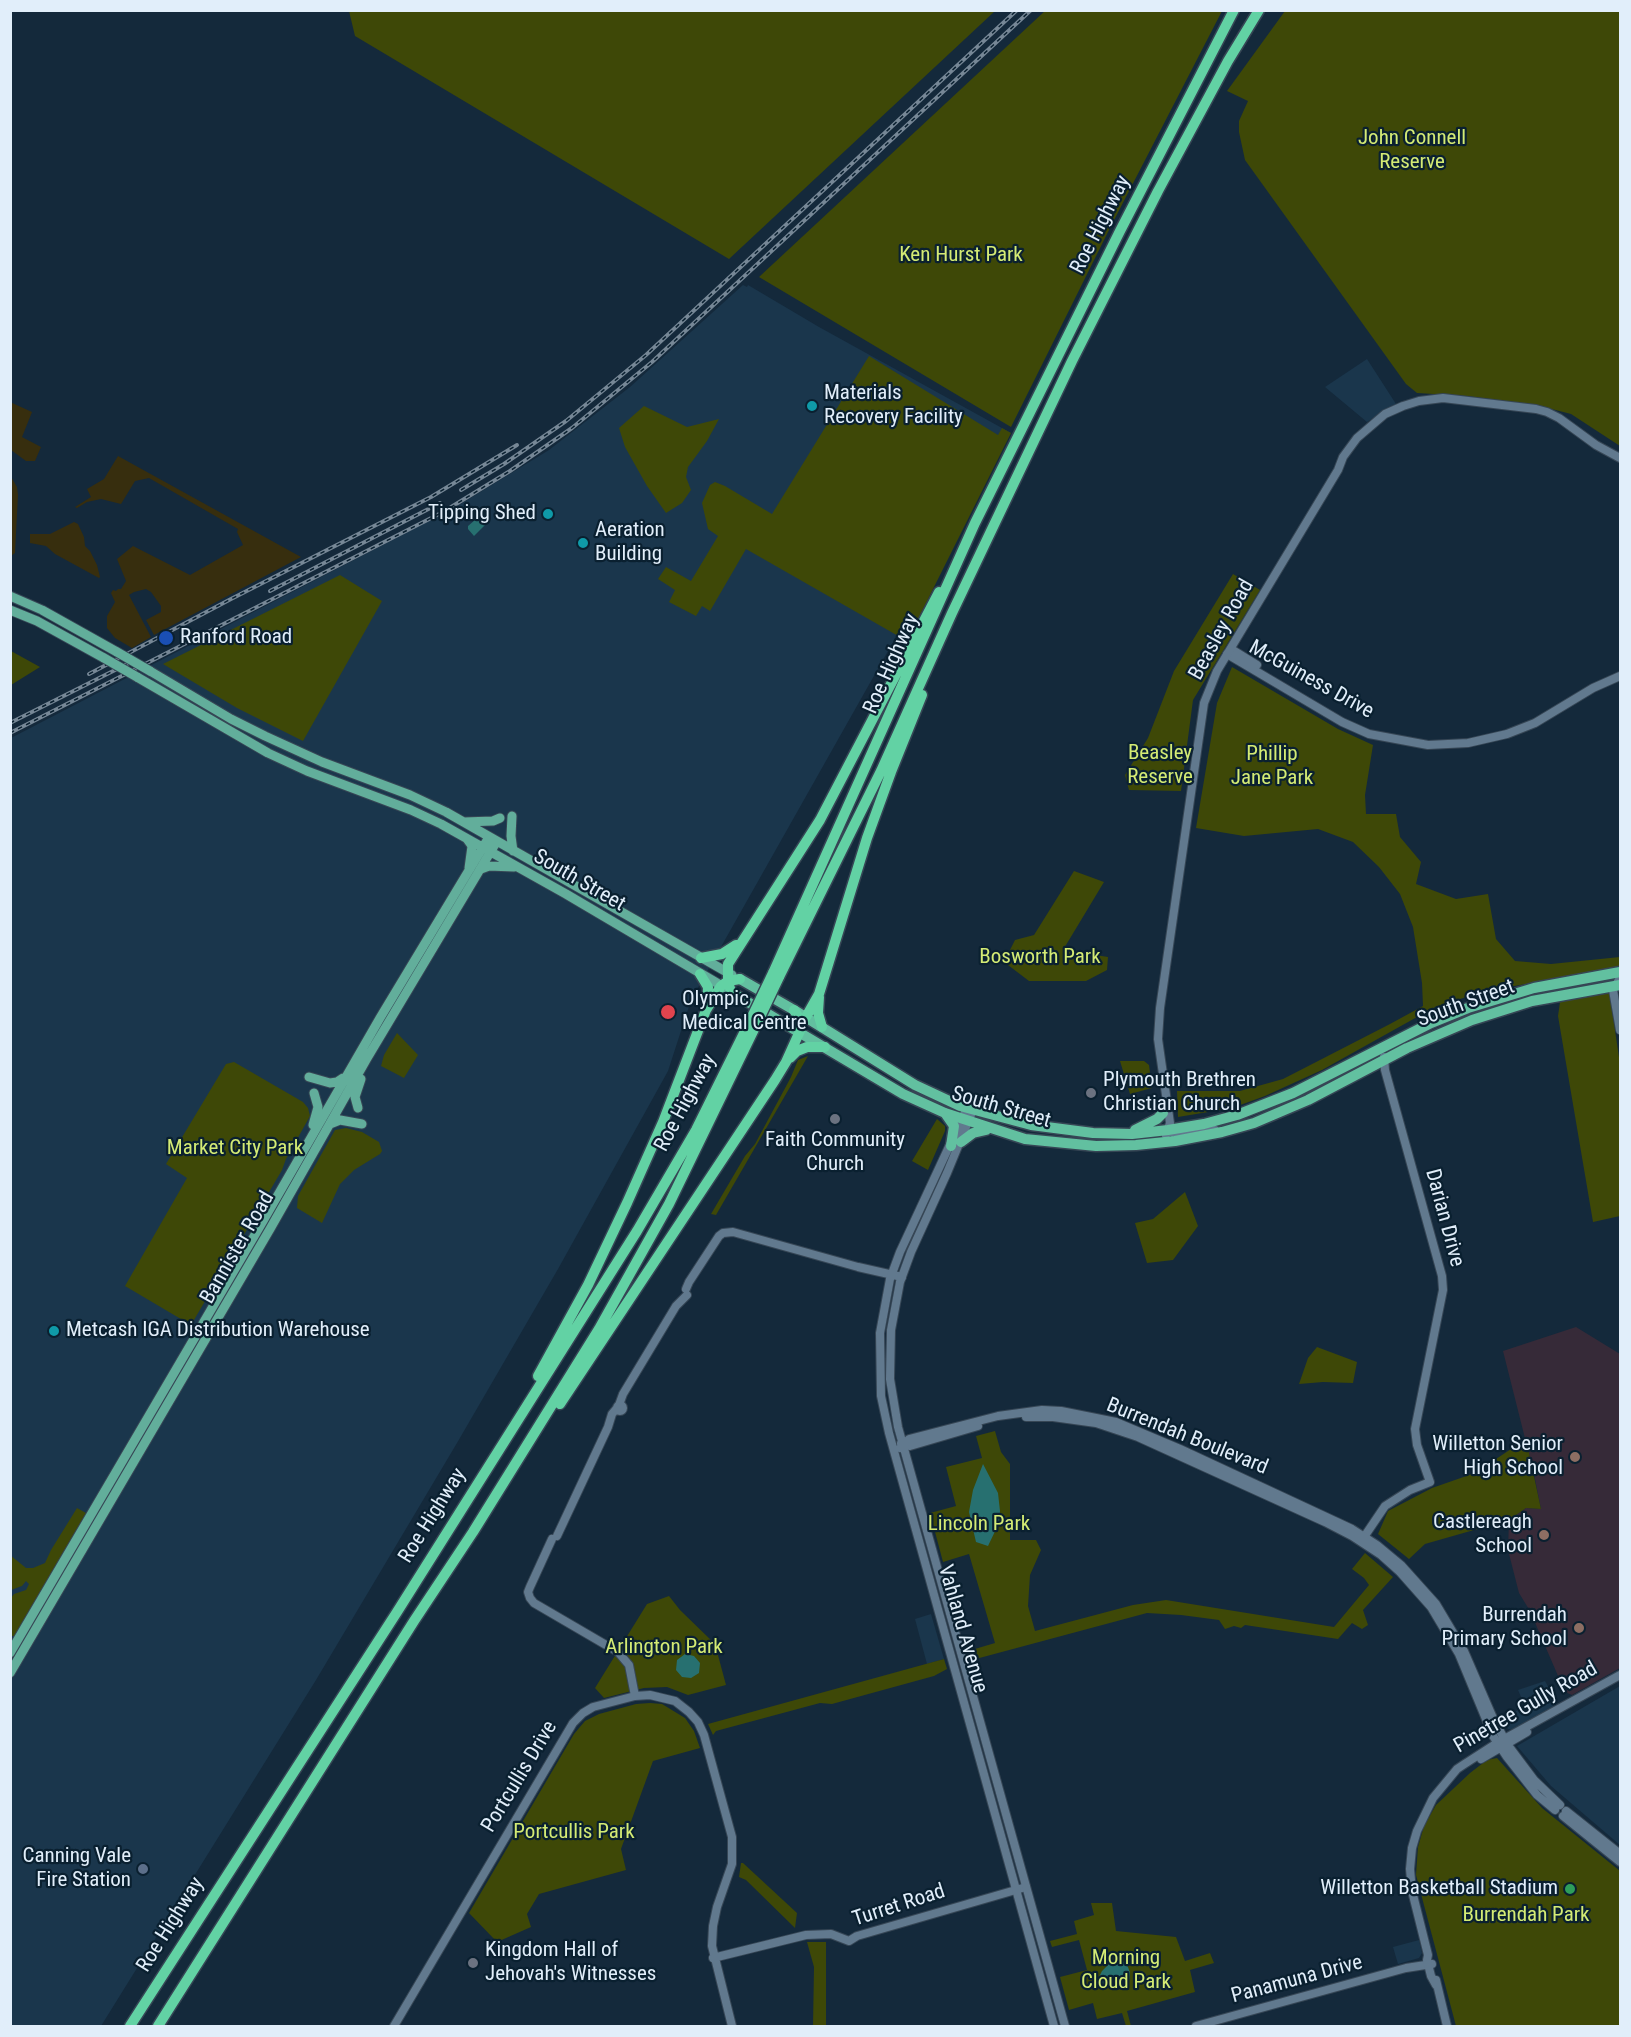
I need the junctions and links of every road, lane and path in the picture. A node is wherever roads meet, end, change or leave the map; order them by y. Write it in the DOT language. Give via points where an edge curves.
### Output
graph roads {
  1 [pos="1234,10"];
  2 [pos="1259,10"];
  3 [pos="1620,459"];
  4 [pos="975,523"];
  5 [pos="10,596"];
  6 [pos="10,610"];
  7 [pos="952,613"];
  8 [pos="1229,651"];
  9 [pos="1620,676"];
  10 [pos="512,816"];
  11 [pos="500,818"];
  12 [pos="464,822"];
  13 [pos="465,837"];
  14 [pos="493,839"];
  15 [pos="487,850"];
  16 [pos="513,851"];
  17 [pos="517,867"];
  18 [pos="481,869"];
  19 [pos="469,873"];
  20 [pos="745,936"];
  21 [pos="701,958"];
  22 [pos="1620,972"];
  23 [pos="700,974"];
  24 [pos="776,975"];
  25 [pos="1600,975"];
  26 [pos="727,983"];
  27 [pos="1619,983"];
  28 [pos="819,994"];
  29 [pos="706,1010"];
  30 [pos="755,1019"];
  31 [pos="802,1024"];
  32 [pos="822,1027"];
  33 [pos="1620,1030"];
  34 [pos="1158,1040"];
  35 [pos="825,1047"];
  36 [pos="1381,1058"];
  37 [pos="786,1062"];
  38 [pos="362,1068"];
  39 [pos="347,1074"];
  40 [pos="309,1077"];
  41 [pos="314,1093"];
  42 [pos="358,1108"];
  43 [pos="970,1109"];
  44 [pos="945,1113"];
  45 [pos="1163,1113"];
  46 [pos="966,1121"];
  47 [pos="330,1124"];
  48 [pos="362,1124"];
  49 [pos="989,1129"];
  50 [pos="1168,1130"];
  51 [pos="1222,1132"];
  52 [pos="1124,1134"];
  53 [pos="311,1136"];
  54 [pos="956,1144"];
  55 [pos="1154,1144"];
  56 [pos="891,1276"];
  57 [pos="901,1279"];
  58 [pos="513,1427"];
  59 [pos="890,1437"];
  60 [pos="903,1444"];
  61 [pos="522,1455"];
  62 [pos="898,1463"];
  63 [pos="1362,1539"];
  64 [pos="10,1653"];
  65 [pos="11,1669"];
  66 [pos="1620,1675"];
  67 [pos="1620,1679"];
  68 [pos="634,1696"];
  69 [pos="1502,1743"];
  70 [pos="1588,1832"];
  71 [pos="1620,1854"];
  72 [pos="1620,1862"];
  73 [pos="1026,1887"];
  74 [pos="1016,1889"];
  75 [pos="176,1954"];
  76 [pos="714,1958"];
  77 [pos="1429,1960"];
  78 [pos="176,1996"];
  79 [pos="125,2026"];
  80 [pos="130,2026"];
  81 [pos="158,2026"];
  82 [pos="163,2026"];
  83 [pos="394,2026"];
  84 [pos="732,2026"];
  85 [pos="1054,2026"];
  86 [pos="1065,2026"];
  87 [pos="1196,2026"];
  88 [pos="1447,2026"];
  1 -- 4 [label="highway, Roe Highway"];
  2 -- 7 [label="highway, Roe Highway" via="1158,191"];
  3 -- 8 [label="main road, Beasley Road" via="1593,448 1548,417 1535,413 1452,403 1404,410 1384,420 1361,440 1338,470"];
  4 -- 20 [label="highway" via="820,820"];
  4 -- 24 [label="highway, Roe Highway"];
  5 -- 12 [label="main road, bridge" via="52,615 265,736 410,795"];
  6 -- 13 [label="main road, bridge" via="104,658 268,753 411,810"];
  7 -- 24 [label="highway, Roe Highway" via="880,771"];
  7 -- 28 [label="highway" via="867,838"];
  8 -- 9 [label="street, McGuiness Drive" via="1342,722 1369,734 1428,745 1488,740 1526,727"];
  8 -- 34 [label="main road, Beasley Road" via="1203,703"];
  10 -- 16 [label="main road"];
  11 -- 12 [label="main road"];
  12 -- 14 [label="main road"];
  13 -- 15 [label="main road"];
  13 -- 19 [label="main road" via="472,846"];
  14 -- 15 [label="main road, Bannister Road"];
  14 -- 16 [label="main road, South Street"];
  15 -- 17 [label="main road, South Street"];
  15 -- 18 [label="main road, Bannister Road"];
  15 -- 19 [label="main road, Bannister Road"];
  16 -- 21 [label="main road, South Street"];
  17 -- 18 [label="main road"];
  17 -- 23 [label="main road, South Street"];
  18 -- 38 [label="main road, Bannister Road"];
  19 -- 39 [label="main road, Bannister Road"];
  20 -- 21 [label="highway" via="729,951"];
  20 -- 26 [label="highway" via="728,964"];
  21 -- 26 [label="main road, South Street"];
  22 -- 25 [label="highway, South Street"];
  23 -- 26 [label="main road, South Street"];
  23 -- 29 [label="highway" via="708,987"];
  24 -- 30 [label="highway, Roe Highway, bridge"];
  25 -- 27 [label="main road"];
  25 -- 36 [label="highway, South Street" via="1534,988 1468,1008 1431,1023"];
  26 -- 29 [label="highway"];
  26 -- 31 [label="highway, South Street" via="786,1023"];
  26 -- 31 [label="highway, South Street" via="740,979 794,1010"];
  27 -- 33 [label="main road"];
  27 -- 36 [label="highway, South Street" via="1501,1010"];
  28 -- 31 [label="highway"];
  28 -- 32 [label="highway"];
  29 -- 58 [label="highway" via="627,1203"];
  30 -- 58 [label="highway, Roe Highway" via="643,1221"];
  30 -- 61 [label="highway, Roe Highway" via="669,1204"];
  31 -- 32 [label="highway, South Street"];
  31 -- 35 [label="highway, South Street"];
  31 -- 37 [label="highway"];
  32 -- 43 [label="highway, South Street" via="915,1085"];
  34 -- 45 [label="main road, Beasley Road" via="1154,1050"];
  34 -- 50 [label="main road, Beasley Road"];
  35 -- 37 [label="highway" via="807,1047"];
  35 -- 44 [label="highway, South Street" via="903,1094"];
  36 -- 50 [label="highway, South Street" via="1268,1104 1215,1121"];
  36 -- 51 [label="highway, South Street" via="1291,1108"];
  36 -- 63 [label="street, Darian Drive" via="1443,1284 1415,1429 1430,1482 1385,1506"];
  37 -- 61 [label="highway" via="571,1389"];
  38 -- 42 [label="main road" via="364,1073 355,1097"];
  38 -- 47 [label="main road, Bannister Road"];
  39 -- 40 [label="main road" via="337,1083"];
  39 -- 53 [label="main road, Bannister Road"];
  41 -- 53 [label="main road" via="318,1107"];
  43 -- 46 [label="main road, Vahland Avenue"];
  43 -- 52 [label="highway, South Street" via="1031,1125"];
  44 -- 46 [label="highway, South Street"];
  44 -- 54 [label="highway" via="954,1126"];
  45 -- 50 [label="main road, Beasley Road"];
  45 -- 52 [label="highway"];
  46 -- 49 [label="highway, South Street"];
  46 -- 54 [label="main road, Vahland Avenue"];
  47 -- 48 [label="main road" via="340,1120"];
  47 -- 65 [label="main road, Bannister Road"];
  49 -- 54 [label="highway" via="973,1132"];
  49 -- 55 [label="highway, South Street" via="1059,1144"];
  50 -- 51 [label="main road" via="1177,1135 1205,1130"];
  50 -- 52 [label="highway, South Street"];
  50 -- 55 [label="main road"];
  51 -- 55 [label="highway, South Street"];
  53 -- 64 [label="main road, Bannister Road"];
  54 -- 56 [label="main road, Vahland Avenue" via="921,1205"];
  54 -- 57 [label="main road, Vahland Avenue"];
  56 -- 57 [label="street"];
  56 -- 59 [label="main road, Vahland Avenue" via="879,1354 881,1396"];
  56 -- 68 [label="street" via="733,1232 719,1236 689,1282 623,1394 528,1592 534,1603 618,1652 629,1665"];
  57 -- 60 [label="main road, Vahland Avenue" via="889,1348 892,1398"];
  58 -- 75 [label="highway, Roe Highway"];
  59 -- 60 [label="main road"];
  59 -- 62 [label="main road, Vahland Avenue"];
  60 -- 62 [label="main road"];
  60 -- 63 [label="main road, Burrendah Boulevard" via="910,1446 988,1423 1020,1418 1053,1417 1096,1423 1138,1437"];
  60 -- 73 [label="main road, Vahland Avenue"];
  61 -- 78 [label="highway, Roe Highway"];
  62 -- 74 [label="main road, Vahland Avenue"];
  63 -- 69 [label="main road, Burrendah Boulevard" via="1401,1565 1436,1604 1464,1651"];
  66 -- 69 [label="main road, Pinetree Gully Road"];
  67 -- 69 [label="main road, Pinetree Gully Road"];
  68 -- 76 [label="street, Portcullis Drive" via="655,1695 675,1701 698,1722 704,1735 733,1852 712,1926"];
  68 -- 83 [label="street, Portcullis Drive" via="593,1707 573,1723"];
  69 -- 70 [label="main road, Burrendah Boulevard" via="1561,1810"];
  69 -- 77 [label="main road, Pinetree Gully Road" via="1457,1769 1420,1820 1410,1869"];
  70 -- 71 [label="main road, Burrendah Boulevard"];
  70 -- 72 [label="main road, Burrendah Boulevard"];
  73 -- 74 [label="street, Turret Road"];
  73 -- 86 [label="main road, Vahland Avenue"];
  74 -- 76 [label="street, Turret Road" via="849,1941 831,1934 806,1935"];
  74 -- 85 [label="main road, Vahland Avenue"];
  75 -- 79 [label="highway"];
  75 -- 80 [label="highway, Roe Highway"];
  76 -- 84 [label="street, Portcullis Drive"];
  77 -- 87 [label="street, Panamuna Drive"];
  77 -- 88 [label="main road, Pinetree Gully Road"];
  78 -- 81 [label="highway, Roe Highway"];
  78 -- 82 [label="highway"];
}
